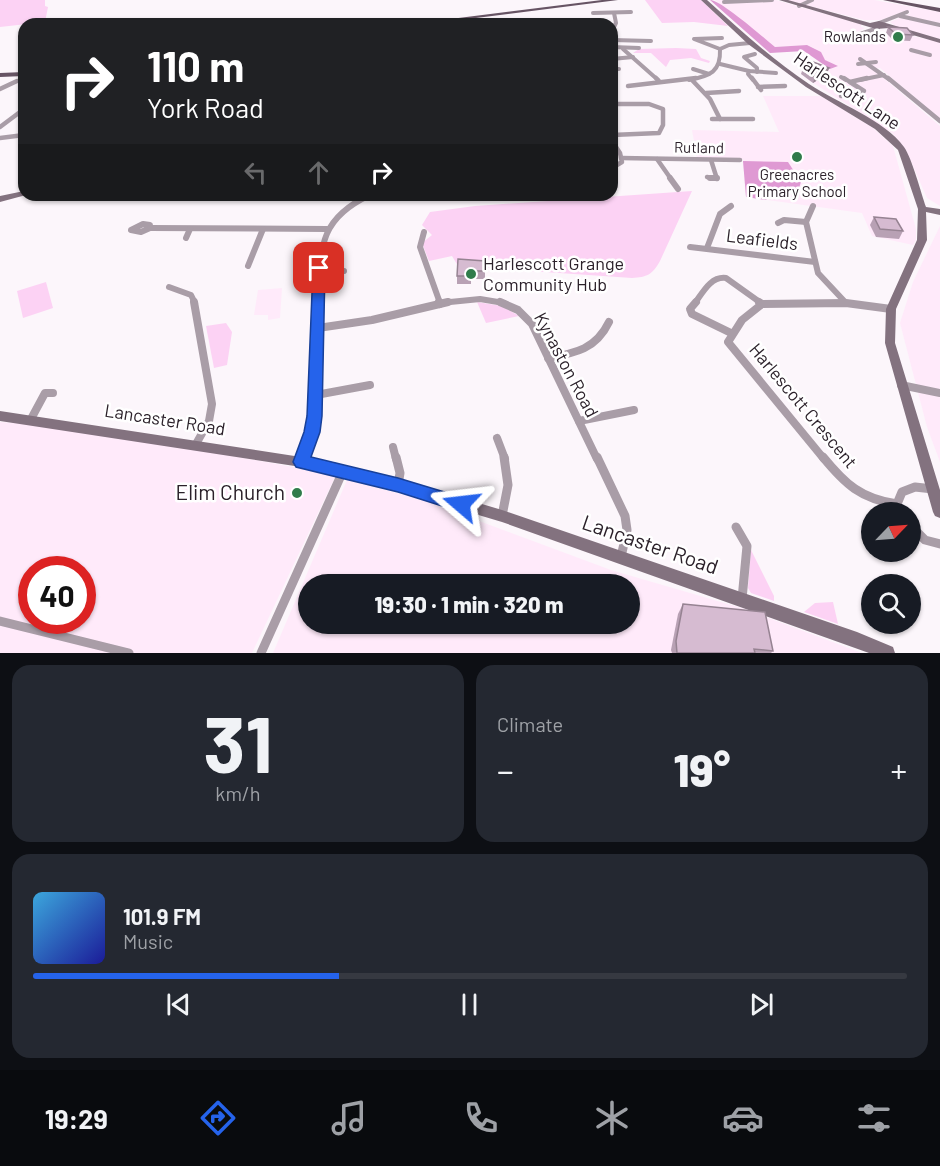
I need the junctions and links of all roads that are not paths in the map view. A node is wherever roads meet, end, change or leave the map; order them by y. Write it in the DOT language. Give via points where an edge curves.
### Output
graph roads {
  1 [pos="615,0"];
  2 [pos="704,0"];
  3 [pos="772,0"];
  4 [pos="782,0"];
  5 [pos="812,0"];
  6 [pos="886,0"];
  7 [pos="724,2"];
  8 [pos="799,6"];
  9 [pos="940,10"];
  10 [pos="631,12"];
  11 [pos="907,12"];
  12 [pos="593,13"];
  13 [pos="614,13"];
  14 [pos="900,16"];
  15 [pos="464,18"];
  16 [pos="615,18"];
  17 [pos="879,25"];
  18 [pos="940,25"];
  19 [pos="839,37"];
  20 [pos="723,38"];
  21 [pos="618,39"];
  22 [pos="651,41"];
  23 [pos="940,41"];
  24 [pos="750,44"];
  25 [pos="618,48"];
  26 [pos="639,48"];
  27 [pos="624,49"];
  28 [pos="720,49"];
  29 [pos="911,50"];
  30 [pos="936,53"];
  31 [pos="754,54"];
  32 [pos="633,57"];
  33 [pos="618,58"];
  34 [pos="859,61"];
  35 [pos="876,62"];
  36 [pos="867,63"];
  37 [pos="720,64"];
  38 [pos="693,69"];
  39 [pos="748,71"];
  40 [pos="757,72"];
  41 [pos="776,73"];
  42 [pos="18,74"];
  43 [pos="709,74"];
  44 [pos="0,75"];
  45 [pos="884,75"];
  46 [pos="841,77"];
  47 [pos="692,80"];
  48 [pos="659,81"];
  49 [pos="850,82"];
  50 [pos="13,84"];
  51 [pos="631,84"];
  52 [pos="785,86"];
  53 [pos="0,88"];
  54 [pos="739,92"];
  55 [pos="706,93"];
  56 [pos="841,96"];
  57 [pos="618,104"];
  58 [pos="18,112"];
  59 [pos="712,118"];
  60 [pos="720,119"];
  61 [pos="753,119"];
  62 [pos="3,120"];
  63 [pos="940,122"];
  64 [pos="0,127"];
  65 [pos="618,135"];
  66 [pos="18,136"];
  67 [pos="0,138"];
  68 [pos="618,152"];
  69 [pos="621,158"];
  70 [pos="657,159"];
  71 [pos="711,160"];
  72 [pos="740,160"];
  73 [pos="618,165"];
  74 [pos="707,177"];
  75 [pos="678,189"];
  76 [pos="18,195"];
  77 [pos="0,200"];
  78 [pos="360,201"];
  79 [pos="731,206"];
  80 [pos="813,206"];
  81 [pos="922,209"];
  82 [pos="940,212"];
  83 [pos="780,220"];
  84 [pos="806,222"];
  85 [pos="150,228"];
  86 [pos="190,229"];
  87 [pos="263,229"];
  88 [pos="327,229"];
  89 [pos="186,238"];
  90 [pos="431,238"];
  91 [pos="690,247"];
  92 [pos="707,248"];
  93 [pos="814,262"];
  94 [pos="248,266"];
  95 [pos="344,271"];
  96 [pos="319,273"];
  97 [pos="169,287"];
  98 [pos="846,303"];
  99 [pos="440,304"];
  100 [pos="762,304"];
  101 [pos="891,309"];
  102 [pos="609,322"];
  103 [pos="318,328"];
  104 [pos="731,333"];
  105 [pos="548,358"];
  106 [pos="370,385"];
  107 [pos="901,386"];
  108 [pos="53,393"];
  109 [pos="940,393"];
  110 [pos="316,395"];
  111 [pos="634,410"];
  112 [pos="0,416"];
  113 [pos="31,419"];
  114 [pos="579,421"];
  115 [pos="497,438"];
  116 [pos="196,444"];
  117 [pos="393,447"];
  118 [pos="301,462"];
  119 [pos="343,471"];
  120 [pos="398,485"];
  121 [pos="933,489"];
  122 [pos="876,502"];
  123 [pos="898,502"];
  124 [pos="940,512"];
  125 [pos="502,516"];
  126 [pos="736,527"];
  127 [pos="921,536"];
  128 [pos="940,544"];
  129 [pos="621,557"];
  130 [pos="742,599"];
  131 [pos="0,621"];
  132 [pos="129,653"];
  133 [pos="261,653"];
  134 [pos="887,653"];
  1 -- 15 [label="main road"];
  2 -- 24 [label="street, Harlescott Lane"];
  3 -- 7 [label="street"];
  4 -- 8 [label="street"];
  5 -- 8 [label="street"];
  6 -- 9 [label="main road"];
  8 -- 17 [label="street"];
  10 -- 13 [label="street"];
  11 -- 14 [label="street"];
  12 -- 13 [label="street"];
  13 -- 16 [label="street"];
  14 -- 17 [label="street"];
  14 -- 18 [label="street"];
  17 -- 19 [label="street" via="854,36"];
  17 -- 23 [label="street"];
  20 -- 28 [label="street" via="694,39"];
  21 -- 22 [label="street"];
  24 -- 28 [label="street"];
  24 -- 81 [label="street, Harlescott Lane" via="894,140 902,149"];
  25 -- 27 [label="street"];
  26 -- 27 [label="street"];
  27 -- 32 [label="street"];
  28 -- 37 [label="street"];
  29 -- 30 [label="street" via="929,57"];
  31 -- 40 [label="street" via="744,57"];
  32 -- 33 [label="street"];
  32 -- 48 [label="street"];
  34 -- 36 [label="street"];
  35 -- 36 [label="street"];
  36 -- 45 [label="street"];
  37 -- 39 [label="street"];
  37 -- 43 [label="street"];
  38 -- 43 [label="street"];
  39 -- 40 [label="street"];
  39 -- 52 [label="street" via="760,89"];
  40 -- 41 [label="street"];
  42 -- 44 [label="main road"];
  43 -- 47 [label="street"];
  45 -- 49 [label="street"];
  45 -- 63 [label="street"];
  46 -- 49 [label="street"];
  47 -- 48 [label="street"];
  47 -- 55 [label="street"];
  48 -- 51 [label="street"];
  49 -- 56 [label="street" via="864,91"];
  50 -- 53 [label="street"];
  54 -- 55 [label="street"];
  55 -- 60 [label="street"];
  57 -- 65 [label="street" via="656,105 663,109 663,129 659,133"];
  58 -- 62 [label="street"];
  59 -- 60 [label="street"];
  60 -- 61 [label="street"];
  62 -- 64 [label="street"];
  66 -- 67 [label="street"];
  68 -- 69 [label="street"];
  69 -- 70 [label="street, Rutland"];
  69 -- 73 [label="street"];
  70 -- 71 [label="street, Rutland"];
  70 -- 75 [label="street, Rutland"];
  71 -- 72 [label="street, Rutland"];
  71 -- 74 [label="street" via="720,179"];
  76 -- 77 [label="street"];
  78 -- 88 [label="street"];
  79 -- 92 [label="street, Leafields" via="720,214"];
  80 -- 84 [label="street"];
  81 -- 82 [label="street"];
  81 -- 101 [label="street, Harlescott Lane" via="922,240"];
  83 -- 84 [label="street"];
  84 -- 93 [label="street"];
  85 -- 86 [label="street"];
  86 -- 87 [label="street"];
  86 -- 89 [label="street"];
  87 -- 88 [label="street"];
  87 -- 94 [label="street"];
  88 -- 96 [label="street" via="320,249"];
  90 -- 99 [label="street" via="423,235 421,251"];
  91 -- 92 [label="street, Leafields"];
  92 -- 93 [label="street, Leafields"];
  93 -- 98 [label="street" via="818,273"];
  95 -- 96 [label="street"];
  96 -- 103 [label="street"];
  97 -- 116 [label="street" via="191,295 199,325 212,412"];
  98 -- 100 [label="street"];
  98 -- 101 [label="street"];
  99 -- 103 [label="street, Kynaston Road"];
  99 -- 105 [label="street, Kynaston Road" via="479,299 516,309 530,322"];
  100 -- 104 [label="street, Harlescott Crescent"];
  100 -- 104 [label="street, Harlescott Crescent" via="726,278 714,279 690,309 692,314"];
  101 -- 107 [label="street, Harlescott Lane" via="890,343"];
  102 -- 105 [label="street" via="596,344"];
  103 -- 110 [label="street"];
  104 -- 122 [label="street, Harlescott Crescent" via="728,342 843,482"];
  105 -- 114 [label="street, Kynaston Road"];
  106 -- 110 [label="street"];
  107 -- 109 [label="street"];
  107 -- 121 [label="street, Harlescott Lane"];
  108 -- 113 [label="street" via="45,393"];
  110 -- 118 [label="street" via="312,432"];
  111 -- 114 [label="street"];
  112 -- 113 [label="street, Lancaster Road"];
  113 -- 116 [label="street, Lancaster Road"];
  114 -- 129 [label="street, Kynaston Road" via="625,516 627,530"];
  115 -- 125 [label="street" via="510,479"];
  116 -- 118 [label="street, Lancaster Road"];
  117 -- 120 [label="street" via="400,473"];
  118 -- 119 [label="street, Lancaster Road"];
  119 -- 120 [label="street, Lancaster Road"];
  119 -- 133 [label="street"];
  120 -- 125 [label="street, Lancaster Road"];
  121 -- 123 [label="street" via="915,487 902,492"];
  121 -- 124 [label="street, Harlescott Lane"];
  125 -- 129 [label="street, Lancaster Road"];
  126 -- 130 [label="street" via="747,546"];
  127 -- 128 [label="street"];
  129 -- 130 [label="street, Lancaster Road"];
  130 -- 134 [label="street, Lancaster Road"];
  131 -- 132 [label="street"];
}
